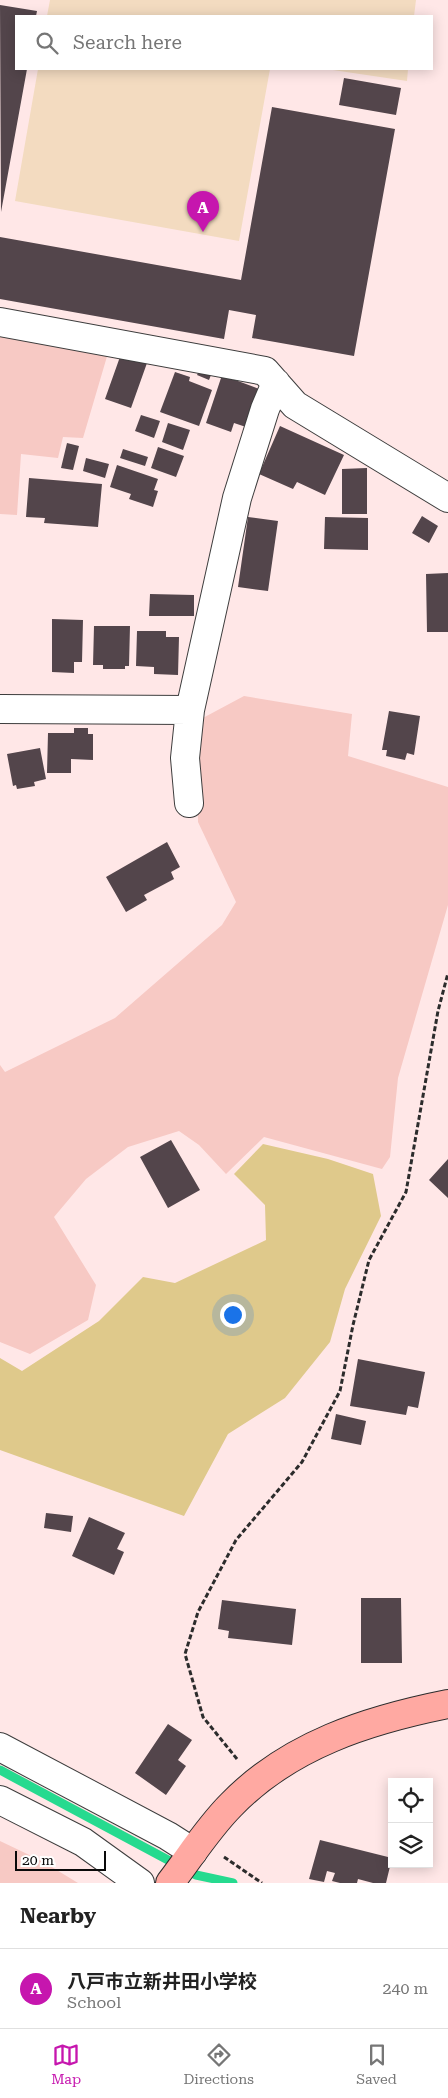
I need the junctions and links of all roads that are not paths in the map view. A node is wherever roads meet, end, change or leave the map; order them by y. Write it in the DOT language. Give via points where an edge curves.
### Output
graph roads {
  1 [pos="0,322"];
  2 [pos="276,384"];
  3 [pos="448,498"];
  4 [pos="0,709"];
  5 [pos="190,710"];
  6 [pos="189,803"];
  7 [pos="448,1704"];
  8 [pos="0,1747"];
  9 [pos="0,1800"];
  10 [pos="197,1846"];
  11 [pos="140,1883"];
  12 [pos="170,1883"];
  1 -- 2 [label="street" via="265,371"];
  2 -- 3 [label="street" via="295,405"];
  2 -- 5 [label="street" via="237,498"];
  4 -- 5 [label="street"];
  5 -- 6 [label="street" via="186,758"];
  7 -- 10 [label="main road" via="348,1730 306,1749 258,1780 230,1805"];
  8 -- 10 [label="street" via="168,1836"];
  9 -- 11 [label="street" via="83,1842"];
  10 -- 12 [label="main road"];
}
